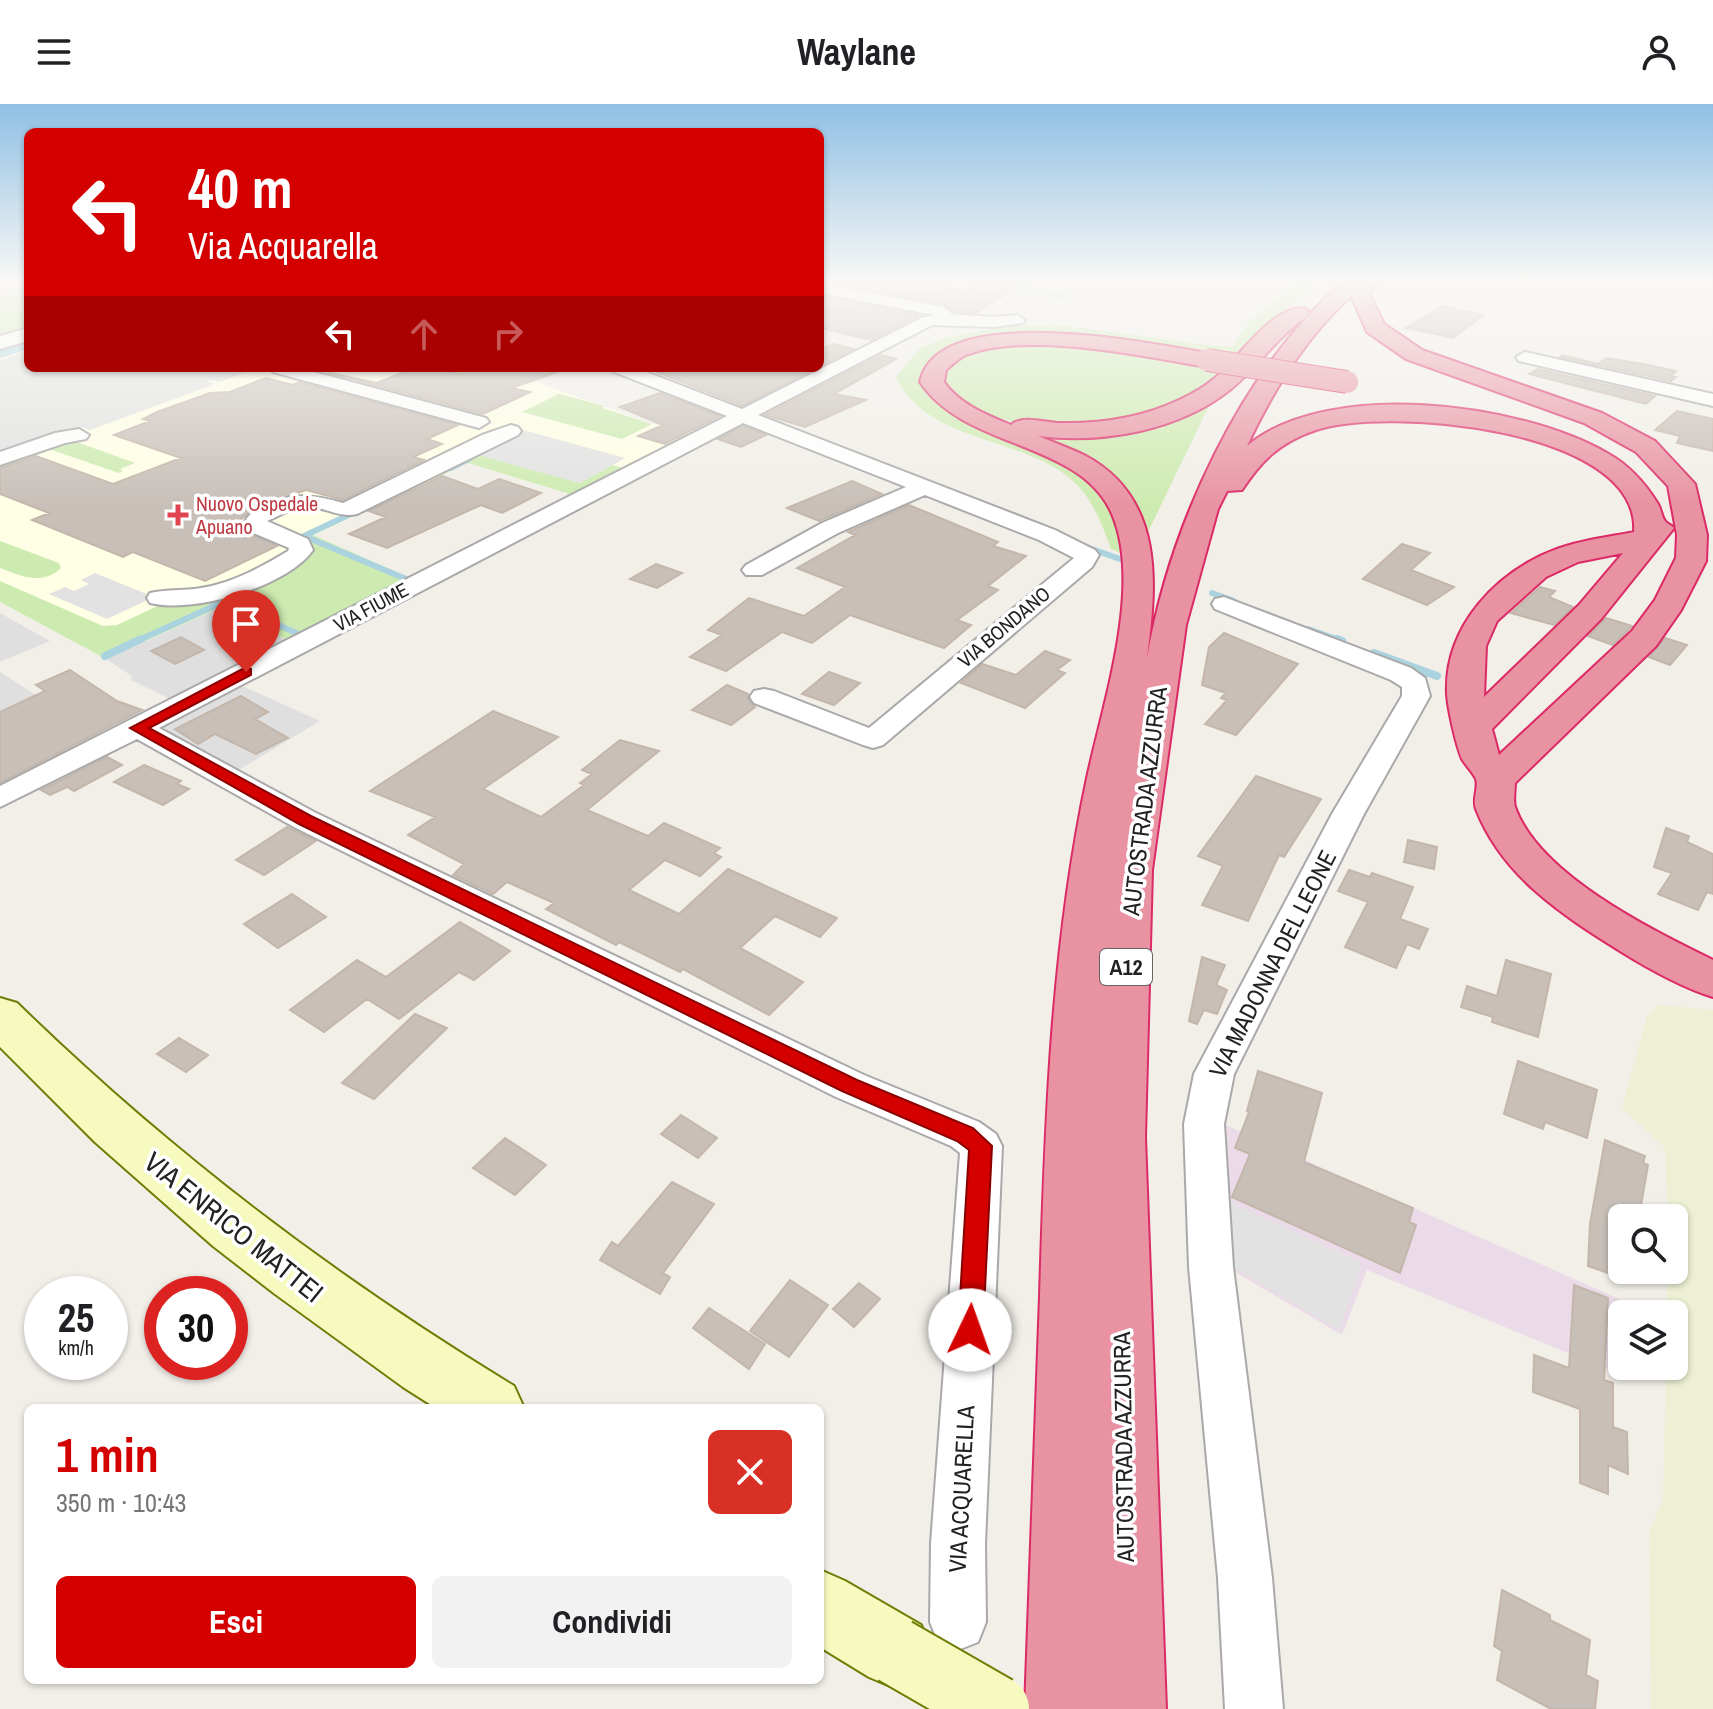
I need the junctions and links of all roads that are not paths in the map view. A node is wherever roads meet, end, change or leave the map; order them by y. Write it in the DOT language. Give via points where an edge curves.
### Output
graph roads {
  1 [pos="856,357"];
  2 [pos="948,357"];
  3 [pos="1184,357"];
  4 [pos="1249,357"];
  5 [pos="1267,357"];
  6 [pos="1289,357"];
  7 [pos="1425,357"];
  8 [pos="1525,357"];
  9 [pos="291,372"];
  10 [pos="630,372"];
  11 [pos="1713,400"];
  12 [pos="964,414"];
  13 [pos="742,415"];
  14 [pos="511,431"];
  15 [pos="79,435"];
  16 [pos="483,435"];
  17 [pos="0,459"];
  18 [pos="1670,487"];
  19 [pos="922,488"];
  20 [pos="1692,510"];
  21 [pos="1178,532"];
  22 [pos="1649,538"];
  23 [pos="754,570"];
  24 [pos="159,598"];
  25 [pos="1224,604"];
  26 [pos="1135,625"];
  27 [pos="764,697"];
  28 [pos="138,728"];
  29 [pos="1473,728"];
  30 [pos="1496,780"];
  31 [pos="0,798"];
  32 [pos="1655,951"];
  33 [pos="1713,969"];
  34 [pos="1713,980"];
  35 [pos="1713,990"];
  36 [pos="0,1016"];
  37 [pos="486,1404"];
  38 [pos="824,1607"];
  39 [pos="926,1637"];
  40 [pos="996,1709"];
  41 [pos="1063,1709"];
  42 [pos="1128,1709"];
  43 [pos="1254,1709"];
  1 -- 13 [label="street, VIA FIUME"];
  2 -- 12 [label="highway, bridge" via="934,368 932,389"];
  3 -- 18 [label="highway, bridge" via="1530,416 1617,447"];
  4 -- 12 [label="highway" via="1193,404 1112,428 1037,429"];
  5 -- 21 [label="highway, A12" via="1235,398"];
  6 -- 21 [label="highway, AUTOSTRADA AZZURRA / A12" via="1254,404 1204,509"];
  7 -- 20 [label="highway" via="1595,419 1634,441 1665,462 1681,481"];
  8 -- 11 [label="street"];
  9 -- 16 [label="street"];
  10 -- 13 [label="street, VIA BONDANO"];
  12 -- 26 [label="highway" via="1077,462 1111,491 1124,508 1136,545"];
  13 -- 19 [label="street, VIA BONDANO"];
  13 -- 28 [label="street, VIA FIUME"];
  14 -- 16 [label="street"];
  15 -- 17 [label="street"];
  16 -- 24 [label="street" via="349,509 300,500 258,517 254,525 300,544 296,556 225,592"];
  18 -- 20 [label="highway"];
  18 -- 22 [label="highway" via="1675,511"];
  19 -- 23 [label="street" via="830,528"];
  19 -- 27 [label="street, VIA BONDANO" via="1047,535 1087,555 1084,562 873,739"];
  20 -- 30 [label="highway" via="1690,566 1650,632"];
  21 -- 22 [label="highway" via="1219,506 1243,464 1276,438 1313,422 1411,412 1506,425 1564,443 1610,466 1634,485 1649,511"];
  21 -- 26 [label="highway, A12"];
  21 -- 42 [label="highway, AUTOSTRADA AZZURRA / A12" via="1131,870 1118,1137"];
  22 -- 29 [label="highway" via="1590,612"];
  22 -- 29 [label="highway" via="1569,555 1535,570 1483,617 1469,646 1465,694"];
  25 -- 43 [label="street, VIA MADONNA DEL LEONE" via="1401,674 1415,684 1416,696 1348,814 1214,1074 1204,1124 1211,1267"];
  26 -- 41 [label="highway, AUTOSTRADA AZZURRA / A12" via="1093,865 1072,1126"];
  28 -- 31 [label="street, VIA FIUME"];
  28 -- 39 [label="street, VIA ACQUARELLA" via="305,820 981,1146 958,1544"];
  29 -- 30 [label="highway" via="1481,758"];
  30 -- 32 [label="highway" via="1494,805 1513,842 1544,876 1580,906"];
  32 -- 33 [label="highway"];
  32 -- 34 [label="highway"];
  32 -- 35 [label="highway"];
  36 -- 37 [label="main road, VIA ENRICO MATTEI" via="116,1131 209,1210 327,1302"];
  38 -- 39 [label="main road"];
  39 -- 40 [label="main road, bridge"];
}
